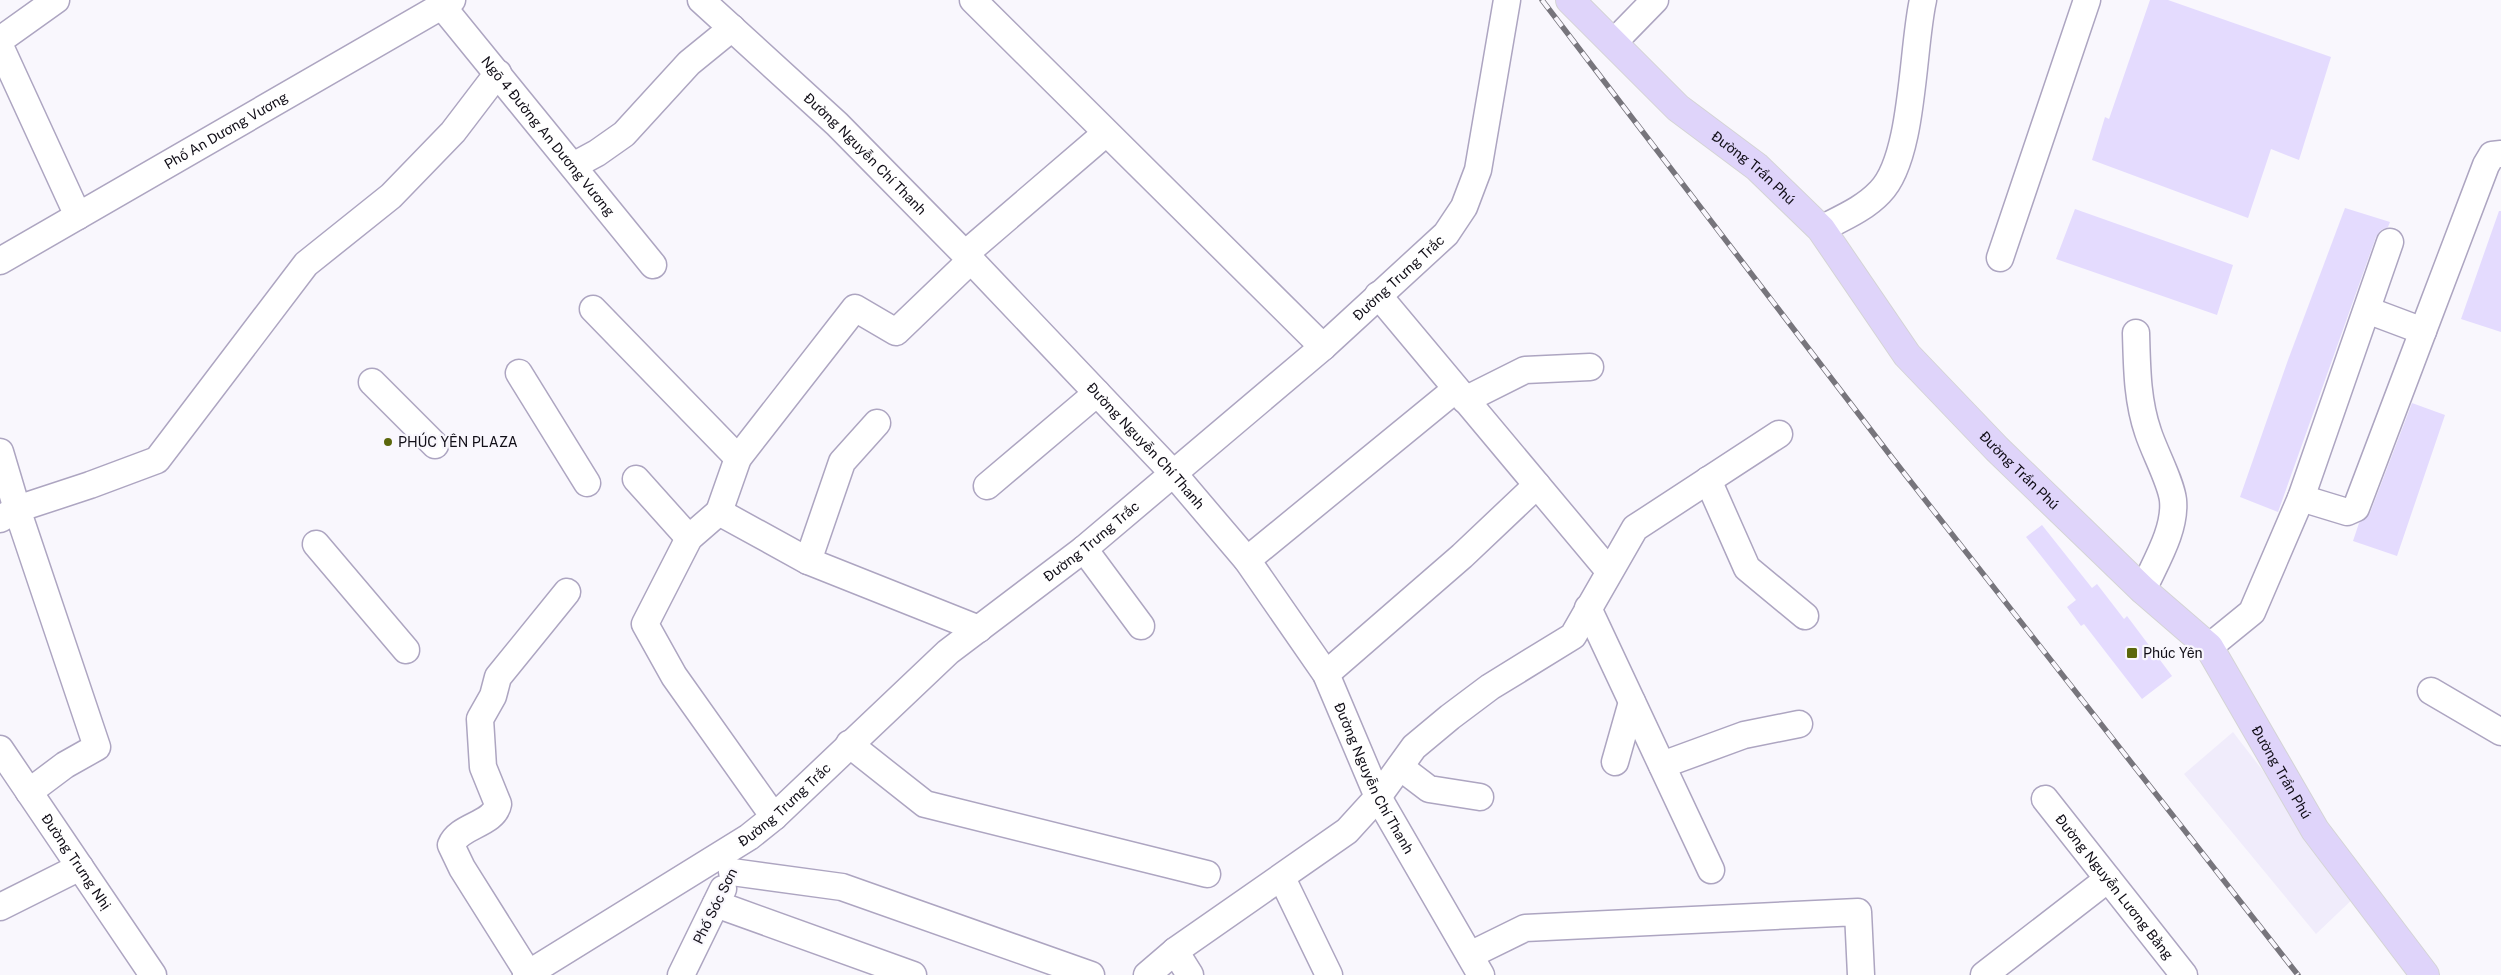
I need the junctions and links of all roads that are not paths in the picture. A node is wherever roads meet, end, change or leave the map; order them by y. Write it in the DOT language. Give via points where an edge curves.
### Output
graph roads {
  1 [pos="56,0"];
  2 [pos="702,0"];
  3 [pos="973,0"];
  4 [pos="1507,0"];
  5 [pos="1570,0"];
  6 [pos="1655,0"];
  7 [pos="1923,0"];
  8 [pos="2087,0"];
  9 [pos="447,3"];
  10 [pos="732,28"];
  11 [pos="0,40"];
  12 [pos="1613,43"];
  13 [pos="0,46"];
  14 [pos="498,73"];
  15 [pos="1106,133"];
  16 [pos="2501,154"];
  17 [pos="573,166"];
  18 [pos="78,216"];
  19 [pos="1821,229"];
  20 [pos="2390,242"];
  21 [pos="968,257"];
  22 [pos="2000,258"];
  23 [pos="0,260"];
  24 [pos="653,265"];
  25 [pos="1378,295"];
  26 [pos="593,309"];
  27 [pos="2368,310"];
  28 [pos="2423,332"];
  29 [pos="2136,334"];
  30 [pos="1323,347"];
  31 [pos="1590,367"];
  32 [pos="518,373"];
  33 [pos="372,382"];
  34 [pos="1097,393"];
  35 [pos="1461,395"];
  36 [pos="877,423"];
  37 [pos="1779,434"];
  38 [pos="435,445"];
  39 [pos="0,452"];
  40 [pos="738,458"];
  41 [pos="1172,473"];
  42 [pos="636,479"];
  43 [pos="1708,480"];
  44 [pos="587,483"];
  45 [pos="987,486"];
  46 [pos="1537,486"];
  47 [pos="2302,498"];
  48 [pos="718,512"];
  49 [pos="8,514"];
  50 [pos="689,538"];
  51 [pos="316,544"];
  52 [pos="1084,549"];
  53 [pos="1246,560"];
  54 [pos="808,561"];
  55 [pos="1609,571"];
  56 [pos="2143,590"];
  57 [pos="567,592"];
  58 [pos="1588,608"];
  59 [pos="1805,616"];
  60 [pos="1141,626"];
  61 [pos="979,629"];
  62 [pos="2209,647"];
  63 [pos="406,650"];
  64 [pos="1326,674"];
  65 [pos="2431,691"];
  66 [pos="1632,702"];
  67 [pos="1799,724"];
  68 [pos="2501,732"];
  69 [pos="849,744"];
  70 [pos="0,749"];
  71 [pos="1614,762"];
  72 [pos="1662,765"];
  73 [pos="1400,767"];
  74 [pos="29,792"];
  75 [pos="1480,797"];
  76 [pos="1378,798"];
  77 [pos="2045,800"];
  78 [pos="774,817"];
  79 [pos="749,837"];
  80 [pos="80,867"];
  81 [pos="1711,870"];
  82 [pos="732,872"];
  83 [pos="1207,874"];
  84 [pos="1282,878"];
  85 [pos="2108,879"];
  86 [pos="716,904"];
  87 [pos="0,907"];
  88 [pos="1176,951"];
  89 [pos="1476,965"];
  90 [pos="527,974"];
  91 [pos="1988,974"];
  92 [pos="153,975"];
  93 [pos="681,975"];
  94 [pos="913,975"];
  95 [pos="1091,975"];
  96 [pos="1147,975"];
  97 [pos="1190,975"];
  98 [pos="1329,975"];
  99 [pos="1861,975"];
  100 [pos="2184,975"];
  101 [pos="2425,975"];
  1 -- 11 [label="street"];
  2 -- 10 [label="street, Đường Nguyễn Chí Thanh"];
  3 -- 15 [label="street"];
  4 -- 25 [label="street, Đường Trưng Trắc" via="1478,170 1464,207 1446,234"];
  5 -- 12 [label="main road, Đường Trần Phú"];
  6 -- 12 [label="street"];
  7 -- 19 [label="street" via="1910,101 1895,168 1882,191 1866,204"];
  8 -- 22 [label="street"];
  9 -- 14 [label="street, Ngõ 4 Đường An Dương Vương"];
  9 -- 18 [label="street, Phố An Dương Vương"];
  10 -- 17 [label="street" via="689,63 624,134"];
  10 -- 21 [label="street, Đường Nguyễn Chí Thanh" via="837,124"];
  12 -- 19 [label="main road, Đường Trần Phú" via="1678,108 1758,167"];
  13 -- 18 [label="street"];
  14 -- 17 [label="street, Ngõ 4 Đường An Dương Vương"];
  14 -- 49 [label="street" via="453,132 391,196 306,264 156,460"];
  15 -- 21 [label="street"];
  15 -- 30 [label="street"];
  16 -- 28 [label="street" via="2492,155 2486,165"];
  17 -- 24 [label="street, Ngõ 4 Đường An Dương Vương"];
  18 -- 23 [label="street, Phố An Dương Vương"];
  19 -- 56 [label="main road, Đường Trần Phú" via="1907,355 1997,449"];
  20 -- 27 [label="street"];
  21 -- 34 [label="street, Đường Nguyễn Chí Thanh"];
  21 -- 40 [label="street" via="896,332 855,308"];
  25 -- 30 [label="street, Đường Trưng Trắc"];
  25 -- 35 [label="street"];
  26 -- 40 [label="street"];
  27 -- 28 [label="street"];
  27 -- 47 [label="street"];
  28 -- 47 [label="street" via="2356,508 2347,512"];
  29 -- 56 [label="street" via="2139,399 2173,499 2173,513 2165,543"];
  30 -- 41 [label="street, Đường Trưng Trắc"];
  31 -- 35 [label="street" via="1525,370"];
  32 -- 44 [label="street"];
  33 -- 38 [label="street"];
  34 -- 41 [label="street, Đường Nguyễn Chí Thanh"];
  34 -- 45 [label="street"];
  35 -- 46 [label="street"];
  35 -- 53 [label="street"];
  36 -- 54 [label="street" via="842,462"];
  37 -- 43 [label="street"];
  39 -- 49 [label="street"];
  40 -- 48 [label="street"];
  41 -- 52 [label="street, Đường Trưng Trắc"];
  41 -- 53 [label="street, Đường Nguyễn Chí Thanh"];
  42 -- 50 [label="street"];
  43 -- 55 [label="street" via="1636,528"];
  43 -- 59 [label="street" via="1747,568"];
  46 -- 55 [label="street"];
  46 -- 64 [label="street"];
  47 -- 62 [label="street" via="2252,612"];
  48 -- 50 [label="street"];
  48 -- 54 [label="street"];
  49 -- 74 [label="street" via="97,747 65,765"];
  50 -- 78 [label="street" via="645,624 674,676"];
  51 -- 63 [label="street"];
  52 -- 60 [label="street"];
  52 -- 61 [label="street, Đường Trưng Trắc"];
  53 -- 64 [label="street, Đường Nguyễn Chí Thanh"];
  54 -- 61 [label="street"];
  55 -- 58 [label="street"];
  56 -- 62 [label="main road, Đường Trần Phú"];
  57 -- 90 [label="street" via="498,677 493,696 480,719 483,767 498,808 461,833 451,845"];
  58 -- 66 [label="street"];
  58 -- 73 [label="street" via="1572,636 1458,711 1414,747"];
  61 -- 69 [label="street, Đường Trưng Trắc" via="948,652"];
  62 -- 101 [label="main road, Đường Trần Phú" via="2315,830"];
  64 -- 76 [label="street, Đường Nguyễn Chí Thanh"];
  65 -- 68 [label="street"];
  66 -- 71 [label="street"];
  66 -- 72 [label="street"];
  67 -- 72 [label="street" via="1744,735"];
  69 -- 78 [label="street, Đường Trưng Trắc"];
  69 -- 83 [label="street" via="926,804"];
  70 -- 74 [label="street, Đường Trưng Nhị"];
  72 -- 81 [label="street"];
  73 -- 75 [label="street" via="1430,789"];
  73 -- 76 [label="street"];
  74 -- 80 [label="street, Đường Trưng Nhị"];
  76 -- 84 [label="street" via="1347,831"];
  76 -- 89 [label="street, Đường Nguyễn Chí Thanh"];
  77 -- 85 [label="street, Đường Nguyễn Lương Bằng"];
  78 -- 79 [label="street, Đường Trưng Trắc"];
  79 -- 82 [label="street, Phố Sóc Sơn"];
  79 -- 90 [label="street, Đường Trưng Trắc"];
  80 -- 87 [label="street"];
  80 -- 92 [label="street, Đường Trưng Nhị"];
  82 -- 86 [label="street, Phố Sóc Sơn"];
  82 -- 95 [label="street" via="842,887"];
  84 -- 88 [label="street"];
  84 -- 98 [label="street"];
  85 -- 91 [label="street"];
  85 -- 100 [label="street, Đường Nguyễn Lương Bằng"];
  86 -- 93 [label="street, Phố Sóc Sơn"];
  86 -- 94 [label="street"];
  88 -- 96 [label="street"];
  88 -- 97 [label="street"];
  89 -- 99 [label="street" via="1525,928 1858,912"];
}
